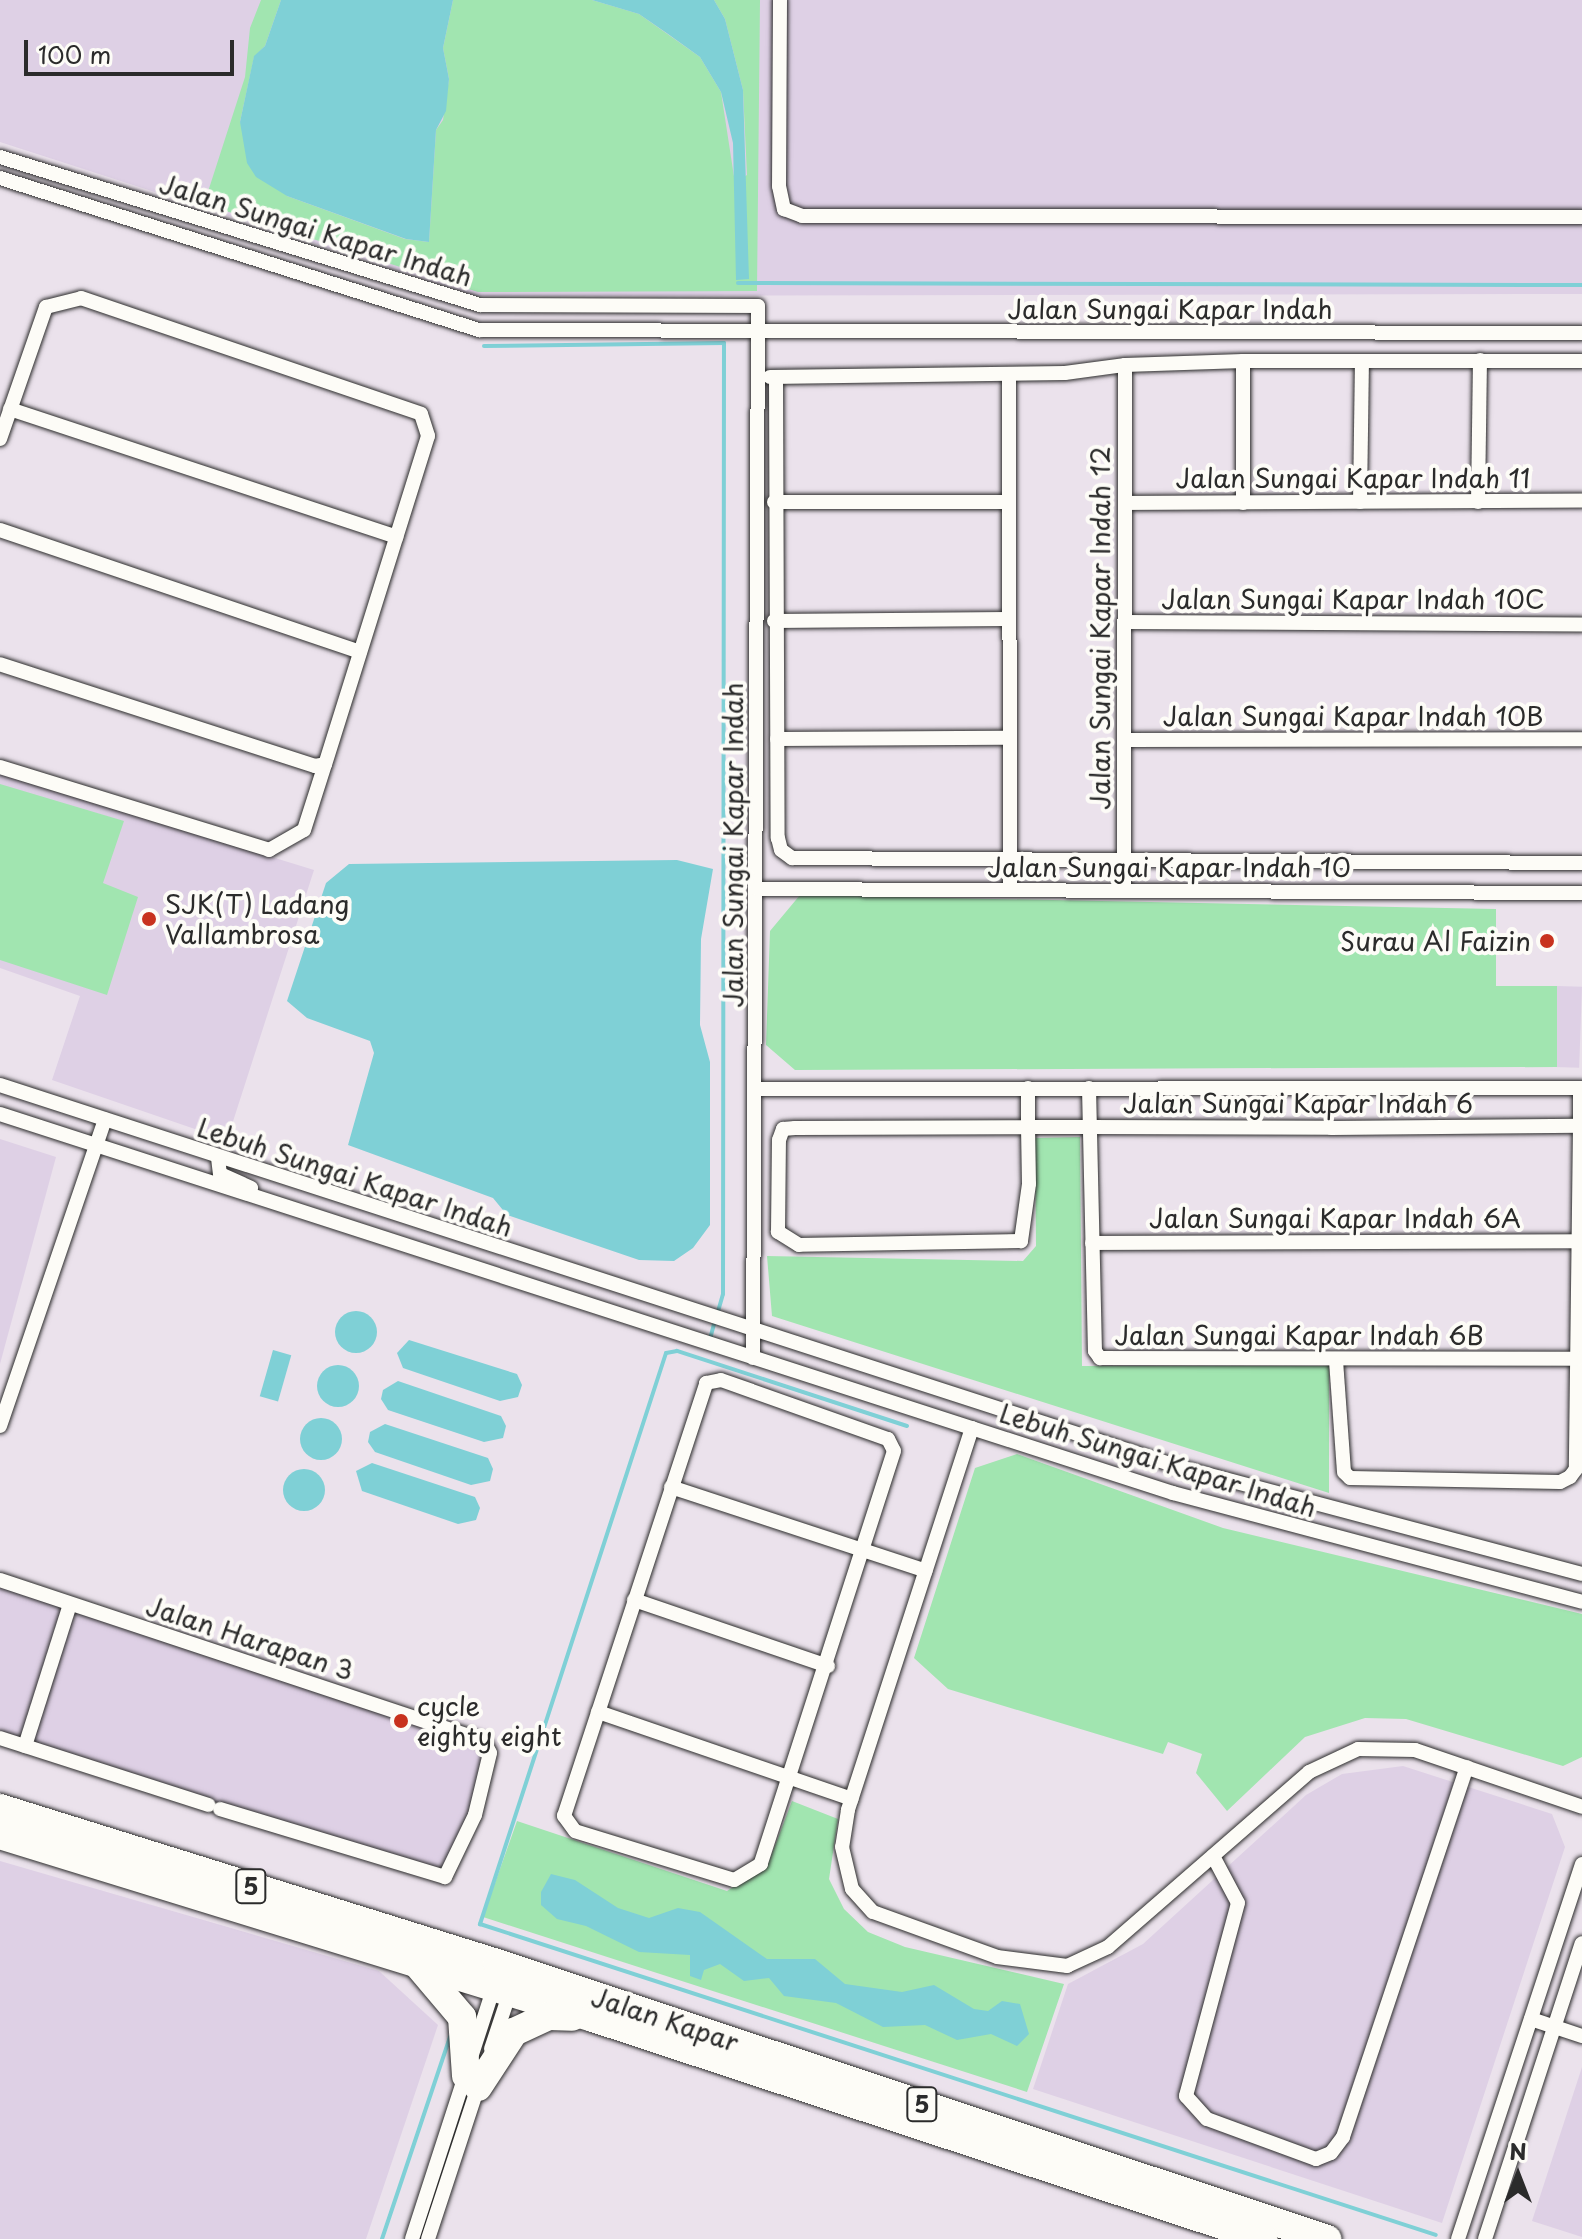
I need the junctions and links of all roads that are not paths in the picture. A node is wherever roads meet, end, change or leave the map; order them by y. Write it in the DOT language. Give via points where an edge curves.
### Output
graph roads {
  1 [pos="780,0"];
  2 [pos="0,157"];
  3 [pos="0,178"];
  4 [pos="1582,217"];
  5 [pos="758,332"];
  6 [pos="1582,333"];
  7 [pos="1480,360"];
  8 [pos="1243,361"];
  9 [pos="1362,361"];
  10 [pos="1582,361"];
  11 [pos="1125,365"];
  12 [pos="1009,374"];
  13 [pos="758,377"];
  14 [pos="776,377"];
  15 [pos="10,409"];
  16 [pos="0,439"];
  17 [pos="1582,501"];
  18 [pos="774,502"];
  19 [pos="1009,502"];
  20 [pos="1360,502"];
  21 [pos="1478,502"];
  22 [pos="1125,503"];
  23 [pos="1243,503"];
  24 [pos="0,530"];
  25 [pos="396,537"];
  26 [pos="1007,619"];
  27 [pos="774,621"];
  28 [pos="1124,622"];
  29 [pos="1582,624"];
  30 [pos="360,652"];
  31 [pos="0,664"];
  32 [pos="1006,738"];
  33 [pos="777,739"];
  34 [pos="1582,739"];
  35 [pos="1124,740"];
  36 [pos="325,764"];
  37 [pos="0,767"];
  38 [pos="1008,860"];
  39 [pos="1124,860"];
  40 [pos="1582,863"];
  41 [pos="757,889"];
  42 [pos="1010,890"];
  43 [pos="1124,891"];
  44 [pos="1582,893"];
  45 [pos="0,1085"];
  46 [pos="1028,1088"];
  47 [pos="1089,1088"];
  48 [pos="1581,1088"];
  49 [pos="756,1089"];
  50 [pos="0,1114"];
  51 [pos="105,1120"];
  52 [pos="1580,1126"];
  53 [pos="1028,1127"];
  54 [pos="1090,1127"];
  55 [pos="95,1147"];
  56 [pos="218,1158"];
  57 [pos="283,1206"];
  58 [pos="1578,1241"];
  59 [pos="1092,1243"];
  60 [pos="756,1332"];
  61 [pos="753,1358"];
  62 [pos="1577,1359"];
  63 [pos="1336,1361"];
  64 [pos="0,1426"];
  65 [pos="972,1428"];
  66 [pos="671,1487"];
  67 [pos="864,1551"];
  68 [pos="926,1571"];
  69 [pos="1582,1574"];
  70 [pos="0,1580"];
  71 [pos="634,1600"];
  72 [pos="1582,1602"];
  73 [pos="70,1604"];
  74 [pos="828,1666"];
  75 [pos="598,1712"];
  76 [pos="0,1738"];
  77 [pos="25,1746"];
  78 [pos="1467,1767"];
  79 [pos="792,1779"];
  80 [pos="852,1799"];
  81 [pos="1582,1807"];
  82 [pos="0,1808"];
  83 [pos="0,1835"];
  84 [pos="1213,1856"];
  85 [pos="1582,1864"];
  86 [pos="1582,1943"];
  87 [pos="416,1963"];
  88 [pos="506,1978"];
  89 [pos="593,2018"];
  90 [pos="1531,2019"];
  91 [pos="1554,2027"];
  92 [pos="1582,2036"];
  93 [pos="472,2082"];
  94 [pos="412,2239"];
  95 [pos="428,2239"];
  96 [pos="1264,2239"];
  97 [pos="1327,2239"];
  98 [pos="1458,2239"];
  99 [pos="1485,2239"];
  1 -- 4 [label="street" via="779,186 784,209 802,216"];
  2 -- 5 [label="street, Jalan Sungai Kapar Indah" via="480,305 758,306"];
  3 -- 5 [label="street, Jalan Sungai Kapar Indah" via="479,330"];
  5 -- 6 [label="street, Jalan Sungai Kapar Indah"];
  5 -- 13 [label="street, Jalan Sungai Kapar Indah"];
  7 -- 9 [label="street"];
  7 -- 10 [label="street"];
  7 -- 21 [label="street"];
  8 -- 9 [label="street"];
  8 -- 11 [label="street"];
  8 -- 23 [label="street"];
  9 -- 20 [label="street"];
  11 -- 12 [label="street"];
  11 -- 22 [label="street, Jalan Sungai Kapar Indah 12"];
  12 -- 14 [label="street"];
  12 -- 19 [label="street"];
  13 -- 14 [label="street"];
  13 -- 41 [label="street, Jalan Sungai Kapar Indah"];
  14 -- 18 [label="street"];
  15 -- 16 [label="street"];
  15 -- 25 [label="street"];
  15 -- 25 [label="street" via="46,307 81,298 421,414 428,436"];
  17 -- 21 [label="street, Jalan Sungai Kapar Indah 11"];
  18 -- 19 [label="street"];
  18 -- 27 [label="street"];
  19 -- 26 [label="street"];
  20 -- 21 [label="street, Jalan Sungai Kapar Indah 11"];
  20 -- 23 [label="street, Jalan Sungai Kapar Indah 11"];
  22 -- 23 [label="street, Jalan Sungai Kapar Indah 11"];
  22 -- 28 [label="street, Jalan Sungai Kapar Indah 12"];
  24 -- 30 [label="street"];
  25 -- 30 [label="street"];
  26 -- 27 [label="street"];
  26 -- 32 [label="street"];
  27 -- 33 [label="street"];
  28 -- 29 [label="street, Jalan Sungai Kapar Indah 10C"];
  28 -- 35 [label="street, Jalan Sungai Kapar Indah 12"];
  30 -- 36 [label="street"];
  31 -- 36 [label="street" via="315,766"];
  32 -- 33 [label="street"];
  32 -- 38 [label="street"];
  33 -- 38 [label="street" via="778,838 781,850 792,858"];
  34 -- 35 [label="street, Jalan Sungai Kapar Indah 10B"];
  35 -- 39 [label="street, Jalan Sungai Kapar Indah 12"];
  36 -- 37 [label="street" via="304,830 269,850"];
  38 -- 39 [label="street"];
  38 -- 42 [label="street"];
  39 -- 40 [label="street"];
  39 -- 43 [label="street, Jalan Sungai Kapar Indah 12"];
  41 -- 42 [label="street, Jalan Sungai Kapar Indah 10"];
  41 -- 49 [label="street, Jalan Sungai Kapar Indah"];
  42 -- 43 [label="street, Jalan Sungai Kapar Indah 10"];
  43 -- 44 [label="street, Jalan Sungai Kapar Indah 10"];
  45 -- 51 [label="street, Lebuh Sungai Kapar Indah"];
  46 -- 47 [label="street, Jalan Sungai Kapar Indah 6"];
  46 -- 49 [label="street, Jalan Sungai Kapar Indah 6"];
  46 -- 53 [label="street"];
  47 -- 48 [label="street, Jalan Sungai Kapar Indah 6"];
  47 -- 54 [label="street, Jalan Sungai Kapar Indah 6B"];
  48 -- 52 [label="street"];
  49 -- 60 [label="street, Jalan Sungai Kapar Indah"];
  50 -- 55 [label="street, Lebuh Sungai Kapar Indah"];
  51 -- 55 [label="street"];
  51 -- 56 [label="street, Lebuh Sungai Kapar Indah"];
  52 -- 54 [label="street, Jalan Sungai Kapar Indah 6"];
  52 -- 58 [label="street"];
  53 -- 53 [label="street, Jalan Sungai Kapar Indah 6" via="783,1129 778,1232 785,1241 997,1244 1025,1236"];
  53 -- 54 [label="street, Jalan Sungai Kapar Indah 6"];
  54 -- 59 [label="street, Jalan Sungai Kapar Indah 6B"];
  55 -- 57 [label="street, Lebuh Sungai Kapar Indah"];
  55 -- 64 [label="street"];
  56 -- 57 [label="street" via="220,1174"];
  56 -- 60 [label="street, Lebuh Sungai Kapar Indah"];
  57 -- 61 [label="street, Lebuh Sungai Kapar Indah"];
  58 -- 59 [label="street, Jalan Sungai Kapar Indah 6A"];
  58 -- 62 [label="street"];
  59 -- 63 [label="street, Jalan Sungai Kapar Indah 6B" via="1095,1351 1100,1358"];
  60 -- 61 [label="street, Jalan Sungai Kapar Indah"];
  60 -- 69 [label="street, Lebuh Sungai Kapar Indah" via="1176,1466"];
  61 -- 65 [label="street, Lebuh Sungai Kapar Indah"];
  62 -- 63 [label="street, Jalan Sungai Kapar Indah 6B"];
  62 -- 63 [label="street" via="1576,1469 1560,1482 1350,1478 1344,1472"];
  65 -- 68 [label="street"];
  65 -- 72 [label="street, Lebuh Sungai Kapar Indah" via="1173,1493"];
  66 -- 67 [label="street"];
  66 -- 67 [label="street" via="706,1383 721,1380 892,1443"];
  66 -- 71 [label="street"];
  67 -- 68 [label="street"];
  67 -- 74 [label="street"];
  68 -- 80 [label="street"];
  70 -- 73 [label="street, Jalan Harapan 3"];
  71 -- 74 [label="street"];
  71 -- 75 [label="street"];
  73 -- 77 [label="street"];
  73 -- 77 [label="street, Jalan Harapan 3" via="484,1741 490,1753 475,1815 445,1877"];
  74 -- 79 [label="street"];
  75 -- 79 [label="street"];
  75 -- 79 [label="street" via="564,1816 575,1831 734,1880 761,1864"];
  76 -- 77 [label="street"];
  78 -- 81 [label="street"];
  78 -- 84 [label="street" via="1415,1750 1358,1749 1309,1772"];
  78 -- 84 [label="street" via="1343,2137 1331,2153 1316,2159 1207,2119 1186,2096 1238,1903"];
  79 -- 80 [label="street"];
  80 -- 84 [label="street" via="842,1847 852,1889 866,1905 997,1957 1067,1966 1108,1947"];
  82 -- 88 [label="highway, Jalan Kapar / 5"];
  83 -- 87 [label="highway, Jalan Kapar / 5"];
  85 -- 90 [label="street"];
  86 -- 91 [label="street"];
  87 -- 88 [label="highway, Jalan Kapar / 5"];
  87 -- 93 [label="highway" via="462,2017"];
  88 -- 89 [label="highway, Jalan Kapar / 5"];
  88 -- 93 [label="street"];
  88 -- 97 [label="highway, Jalan Kapar / 5"];
  89 -- 93 [label="highway" via="549,2016 530,2022 514,2032"];
  89 -- 96 [label="highway, Jalan Kapar / 5"];
  90 -- 91 [label="street"];
  90 -- 98 [label="street"];
  91 -- 92 [label="street"];
  91 -- 99 [label="street"];
  93 -- 94 [label="street"];
  93 -- 95 [label="street"];
}
